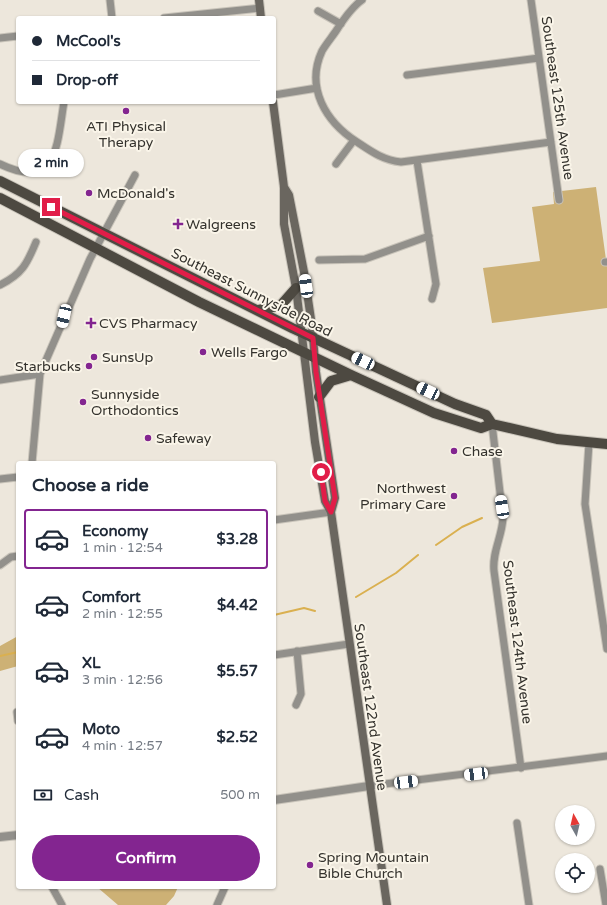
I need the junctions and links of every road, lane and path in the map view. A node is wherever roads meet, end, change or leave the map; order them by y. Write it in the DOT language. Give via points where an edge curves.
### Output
graph roads {
  1 [pos="110,0"];
  2 [pos="362,0"];
  3 [pos="531,0"];
  4 [pos="259,4"];
  5 [pos="318,11"];
  6 [pos="112,16"];
  7 [pos="178,16"];
  8 [pos="261,16"];
  9 [pos="341,24"];
  10 [pos="16,36"];
  11 [pos="0,38"];
  12 [pos="539,58"];
  13 [pos="406,76"];
  14 [pos="317,88"];
  15 [pos="276,94"];
  16 [pos="64,104"];
  17 [pos="273,104"];
  18 [pos="354,140"];
  19 [pos="551,142"];
  20 [pos="417,161"];
  21 [pos="0,164"];
  22 [pos="336,164"];
  23 [pos="135,175"];
  24 [pos="0,181"];
  25 [pos="284,187"];
  26 [pos="0,198"];
  27 [pos="559,200"];
  28 [pos="103,234"];
  29 [pos="429,236"];
  30 [pos="36,242"];
  31 [pos="96,248"];
  32 [pos="319,260"];
  33 [pos="0,285"];
  34 [pos="296,288"];
  35 [pos="432,299"];
  36 [pos="259,310"];
  37 [pos="302,333"];
  38 [pos="313,338"];
  39 [pos="304,353"];
  40 [pos="315,358"];
  41 [pos="40,374"];
  42 [pos="351,375"];
  43 [pos="0,380"];
  44 [pos="319,397"];
  45 [pos="455,404"];
  46 [pos="434,412"];
  47 [pos="492,424"];
  48 [pos="315,442"];
  49 [pos="589,443"];
  50 [pos="607,444"];
  51 [pos="32,461"];
  52 [pos="330,470"];
  53 [pos="16,477"];
  54 [pos="0,479"];
  55 [pos="331,512"];
  56 [pos="276,520"];
  57 [pos="16,556"];
  58 [pos="0,565"];
  59 [pos="605,625"];
  60 [pos="349,644"];
  61 [pos="607,649"];
  62 [pos="297,651"];
  63 [pos="276,655"];
  64 [pos="296,705"];
  65 [pos="607,756"];
  66 [pos="522,768"];
  67 [pos="369,786"];
  68 [pos="276,800"];
  69 [pos="517,823"];
  70 [pos="16,835"];
  71 [pos="0,837"];
  72 [pos="600,869"];
  73 [pos="53,889"];
  74 [pos="224,889"];
  75 [pos="62,905"];
  76 [pos="217,905"];
  77 [pos="387,905"];
  78 [pos="529,905"];
  79 [pos="606,905"];
  1 -- 6 [label="street"];
  2 -- 9 [label="street"];
  3 -- 12 [label="street, Southeast 125th Avenue"];
  4 -- 7 [label="street"];
  4 -- 8 [label="main road"];
  5 -- 9 [label="street"];
  9 -- 14 [label="street" via="323,50 317,69"];
  10 -- 11 [label="street"];
  12 -- 13 [label="street"];
  12 -- 19 [label="street, Southeast 125th Avenue"];
  14 -- 15 [label="street"];
  14 -- 18 [label="street" via="328,116 338,128"];
  16 -- 21 [label="street" via="55,154 48,165 40,171 25,172 14,171"];
  17 -- 25 [label="main road, Southeast 122nd Avenue"];
  18 -- 20 [label="street" via="387,161"];
  18 -- 22 [label="street"];
  19 -- 20 [label="street"];
  19 -- 27 [label="street, Southeast 125th Avenue"];
  20 -- 29 [label="street"];
  23 -- 28 [label="street"];
  24 -- 28 [label="main road, Southeast Sunnyside Road"];
  25 -- 34 [label="main road, Southeast 122nd Avenue" via="284,224"];
  25 -- 38 [label="main road, Southeast 122nd Avenue" via="289,196 304,272"];
  26 -- 31 [label="main road, Southeast Sunnyside Road"];
  28 -- 31 [label="street"];
  28 -- 36 [label="main road, Southeast Sunnyside Road"];
  29 -- 32 [label="street" via="365,259"];
  29 -- 35 [label="street" via="436,284"];
  30 -- 33 [label="street" via="24,268"];
  31 -- 39 [label="main road, Southeast Sunnyside Road"];
  31 -- 41 [label="street"];
  34 -- 36 [label="main road" via="281,305"];
  34 -- 37 [label="main road, Southeast 122nd Avenue"];
  36 -- 37 [label="main road, Southeast Sunnyside Road"];
  37 -- 38 [label="main road, Southeast Sunnyside Road"];
  37 -- 39 [label="main road, Southeast 122nd Avenue"];
  38 -- 40 [label="main road, Southeast 122nd Avenue"];
  38 -- 45 [label="main road, Southeast Sunnyside Road"];
  39 -- 40 [label="main road, Southeast Sunnyside Road"];
  39 -- 48 [label="main road, Southeast 122nd Avenue"];
  40 -- 42 [label="main road, Southeast Sunnyside Road"];
  40 -- 44 [label="main road, Southeast 122nd Avenue"];
  41 -- 43 [label="street"];
  41 -- 51 [label="street"];
  42 -- 44 [label="main road" via="330,381"];
  42 -- 46 [label="main road, Southeast Sunnyside Road"];
  44 -- 52 [label="main road, Southeast 122nd Avenue"];
  45 -- 46 [label="main road"];
  45 -- 47 [label="main road, Southeast Sunnyside Road" via="486,415"];
  46 -- 47 [label="main road, Southeast Sunnyside Road" via="481,428"];
  47 -- 49 [label="main road, Southeast Sunnyside Road" via="540,436"];
  47 -- 66 [label="street, Southeast 124th Avenue" via="503,518 494,555 494,571"];
  48 -- 52 [label="main road" via="320,446 324,466"];
  48 -- 55 [label="main road, Southeast 122nd Avenue" via="325,501"];
  49 -- 50 [label="main road, Southeast Sunnyside Road"];
  49 -- 59 [label="street" via="585,504"];
  52 -- 55 [label="main road, Southeast 122nd Avenue" via="335,498"];
  53 -- 54 [label="street"];
  55 -- 56 [label="street"];
  55 -- 60 [label="main road, Southeast 122nd Avenue"];
  57 -- 58 [label="street"];
  59 -- 61 [label="street"];
  60 -- 62 [label="street"];
  60 -- 67 [label="main road, Southeast 122nd Avenue"];
  62 -- 63 [label="street"];
  62 -- 64 [label="street" via="301,694"];
  65 -- 66 [label="street"];
  66 -- 67 [label="street"];
  67 -- 68 [label="street"];
  67 -- 77 [label="main road, Southeast 122nd Avenue"];
  69 -- 78 [label="street"];
  70 -- 71 [label="street"];
  72 -- 79 [label="street"];
  73 -- 75 [label="street"];
  74 -- 76 [label="street"];
}
